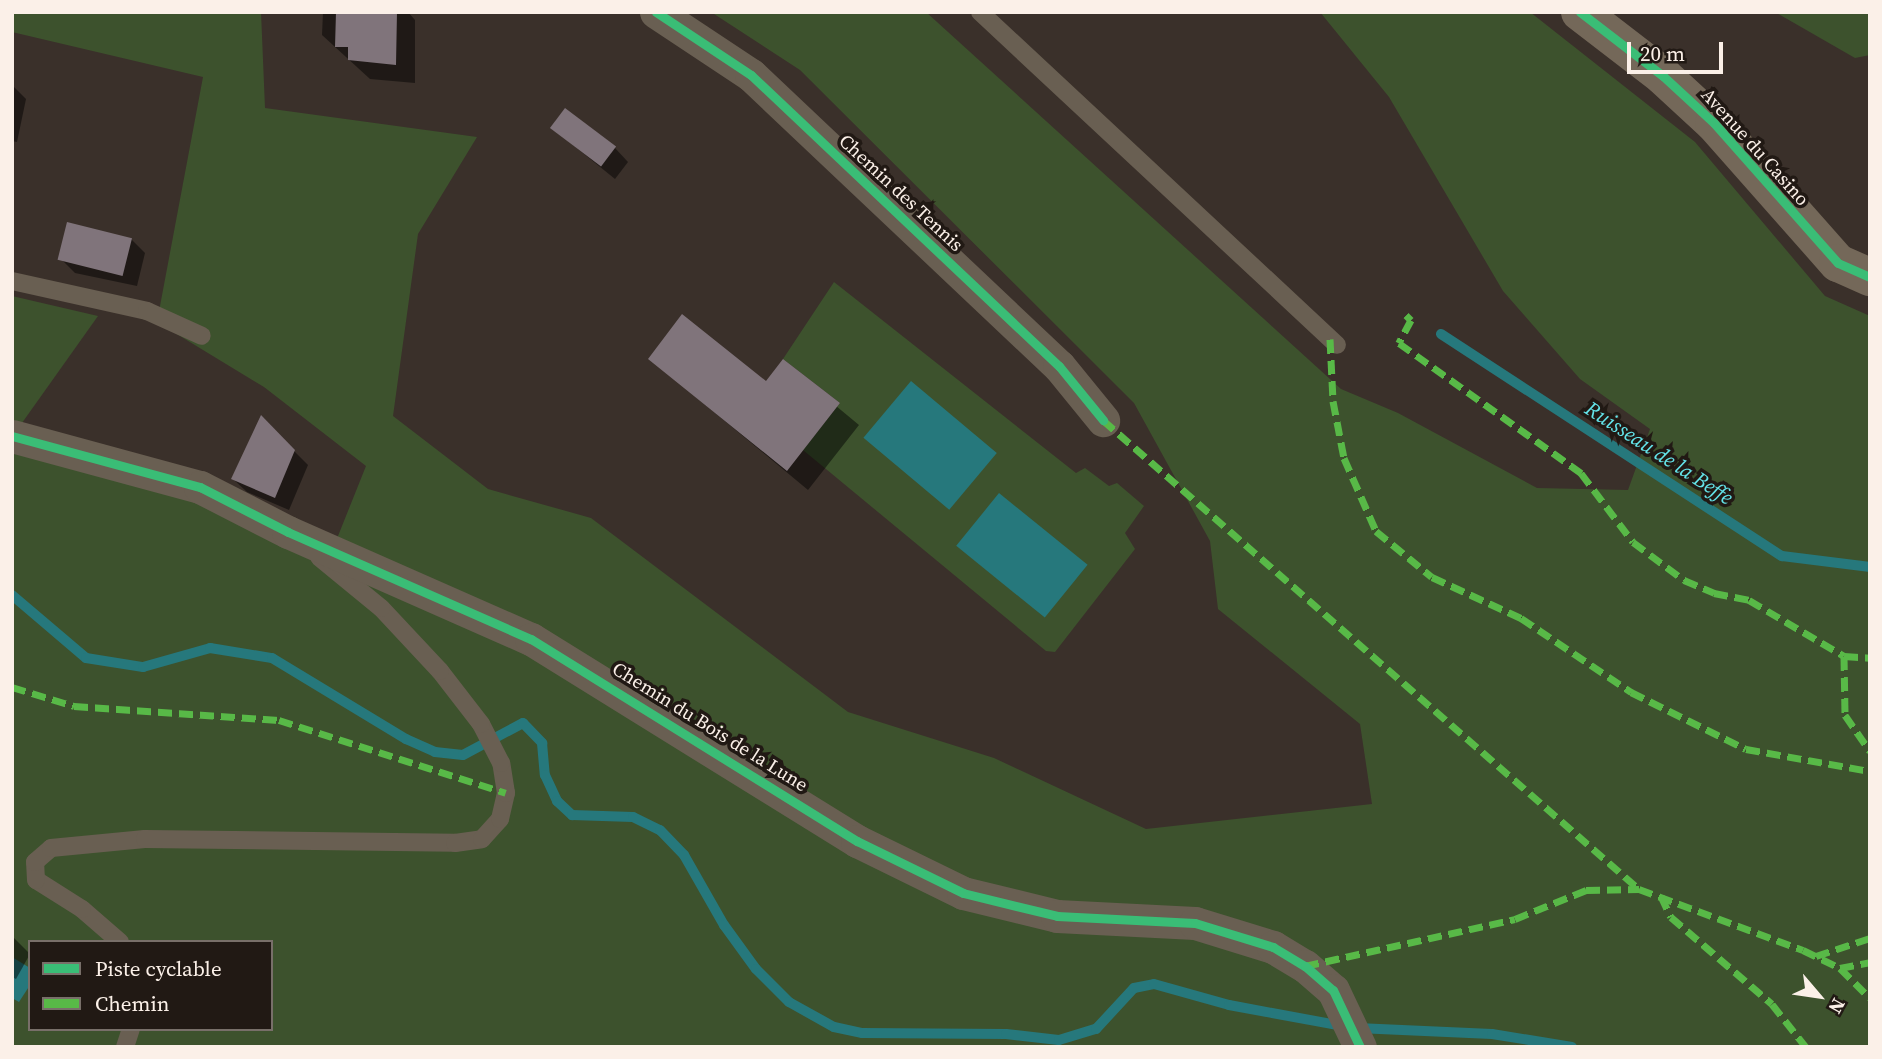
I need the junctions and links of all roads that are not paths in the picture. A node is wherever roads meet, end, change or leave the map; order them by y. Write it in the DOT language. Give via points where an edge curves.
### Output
graph roads {
  1 [pos="656,12"];
  2 [pos="979,12"];
  3 [pos="1580,12"];
  4 [pos="1870,277"];
  5 [pos="12,281"];
  6 [pos="202,336"];
  7 [pos="1336,345"];
  8 [pos="1103,420"];
  9 [pos="12,436"];
  10 [pos="288,531"];
  11 [pos="118,940"];
  12 [pos="1360,1047"];
  1 -- 8 [label="street, Chemin des Tennis" via="751,75 1059,366"];
  2 -- 7 [label="lane"];
  3 -- 4 [label="street, Avenue du Casino" via="1663,76 1714,123 1838,263"];
  5 -- 6 [label="lane" via="147,311"];
  9 -- 10 [label="street, Chemin du Bois de la Lune" via="200,487"];
  10 -- 11 [label="lane" via="381,608 440,671 481,724 501,763 506,793 500,819 482,839 455,843 145,839 51,848 35,862 36,880 82,909"];
  10 -- 12 [label="street, Chemin du Bois de la Lune" via="531,639 857,841 932,879 1025,911 1195,923 1229,931 1295,959 1333,990"];
}
